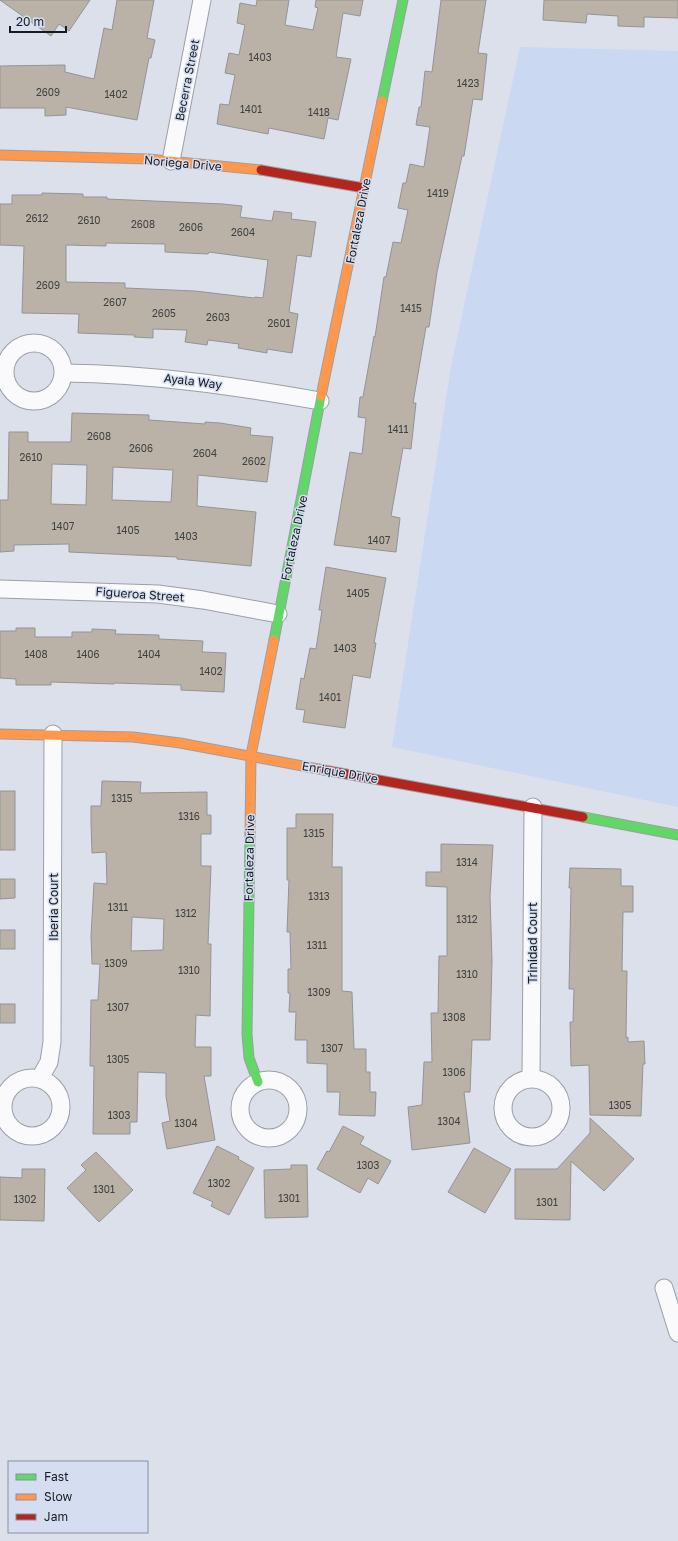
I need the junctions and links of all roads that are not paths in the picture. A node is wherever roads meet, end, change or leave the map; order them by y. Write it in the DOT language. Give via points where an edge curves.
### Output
graph roads {
  1 [pos="202,0"];
  2 [pos="403,0"];
  3 [pos="0,155"];
  4 [pos="172,161"];
  5 [pos="364,188"];
  6 [pos="64,373"];
  7 [pos="320,401"];
  8 [pos="0,589"];
  9 [pos="278,614"];
  10 [pos="0,734"];
  11 [pos="53,734"];
  12 [pos="251,755"];
  13 [pos="533,807"];
  14 [pos="678,835"];
  15 [pos="40,1078"];
  16 [pos="531,1078"];
  17 [pos="258,1082"];
  18 [pos="664,1288"];
  19 [pos="678,1333"];
  1 -- 4 [label="street, Becerra Street"];
  2 -- 5 [label="street, Fortaleza Drive"];
  3 -- 4 [label="street, Noriega Drive"];
  4 -- 5 [label="street, Noriega Drive" via="296,175"];
  5 -- 7 [label="street, Fortaleza Drive"];
  6 -- 7 [label="street, Ayala Way" via="161,377 256,389"];
  7 -- 9 [label="street, Fortaleza Drive"];
  8 -- 9 [label="street, Figueroa Street" via="158,594"];
  9 -- 12 [label="street, Fortaleza Drive"];
  10 -- 11 [label="street, Enrique Drive"];
  11 -- 12 [label="street, Enrique Drive" via="132,737"];
  11 -- 15 [label="street, Iberia Court" via="52,1042 49,1062"];
  12 -- 13 [label="street, Enrique Drive"];
  12 -- 17 [label="street, Fortaleza Drive" via="247,1034 249,1058"];
  13 -- 14 [label="street, Enrique Drive"];
  13 -- 16 [label="street, Trinidad Court"];
  18 -- 19 [label="street"];
}
